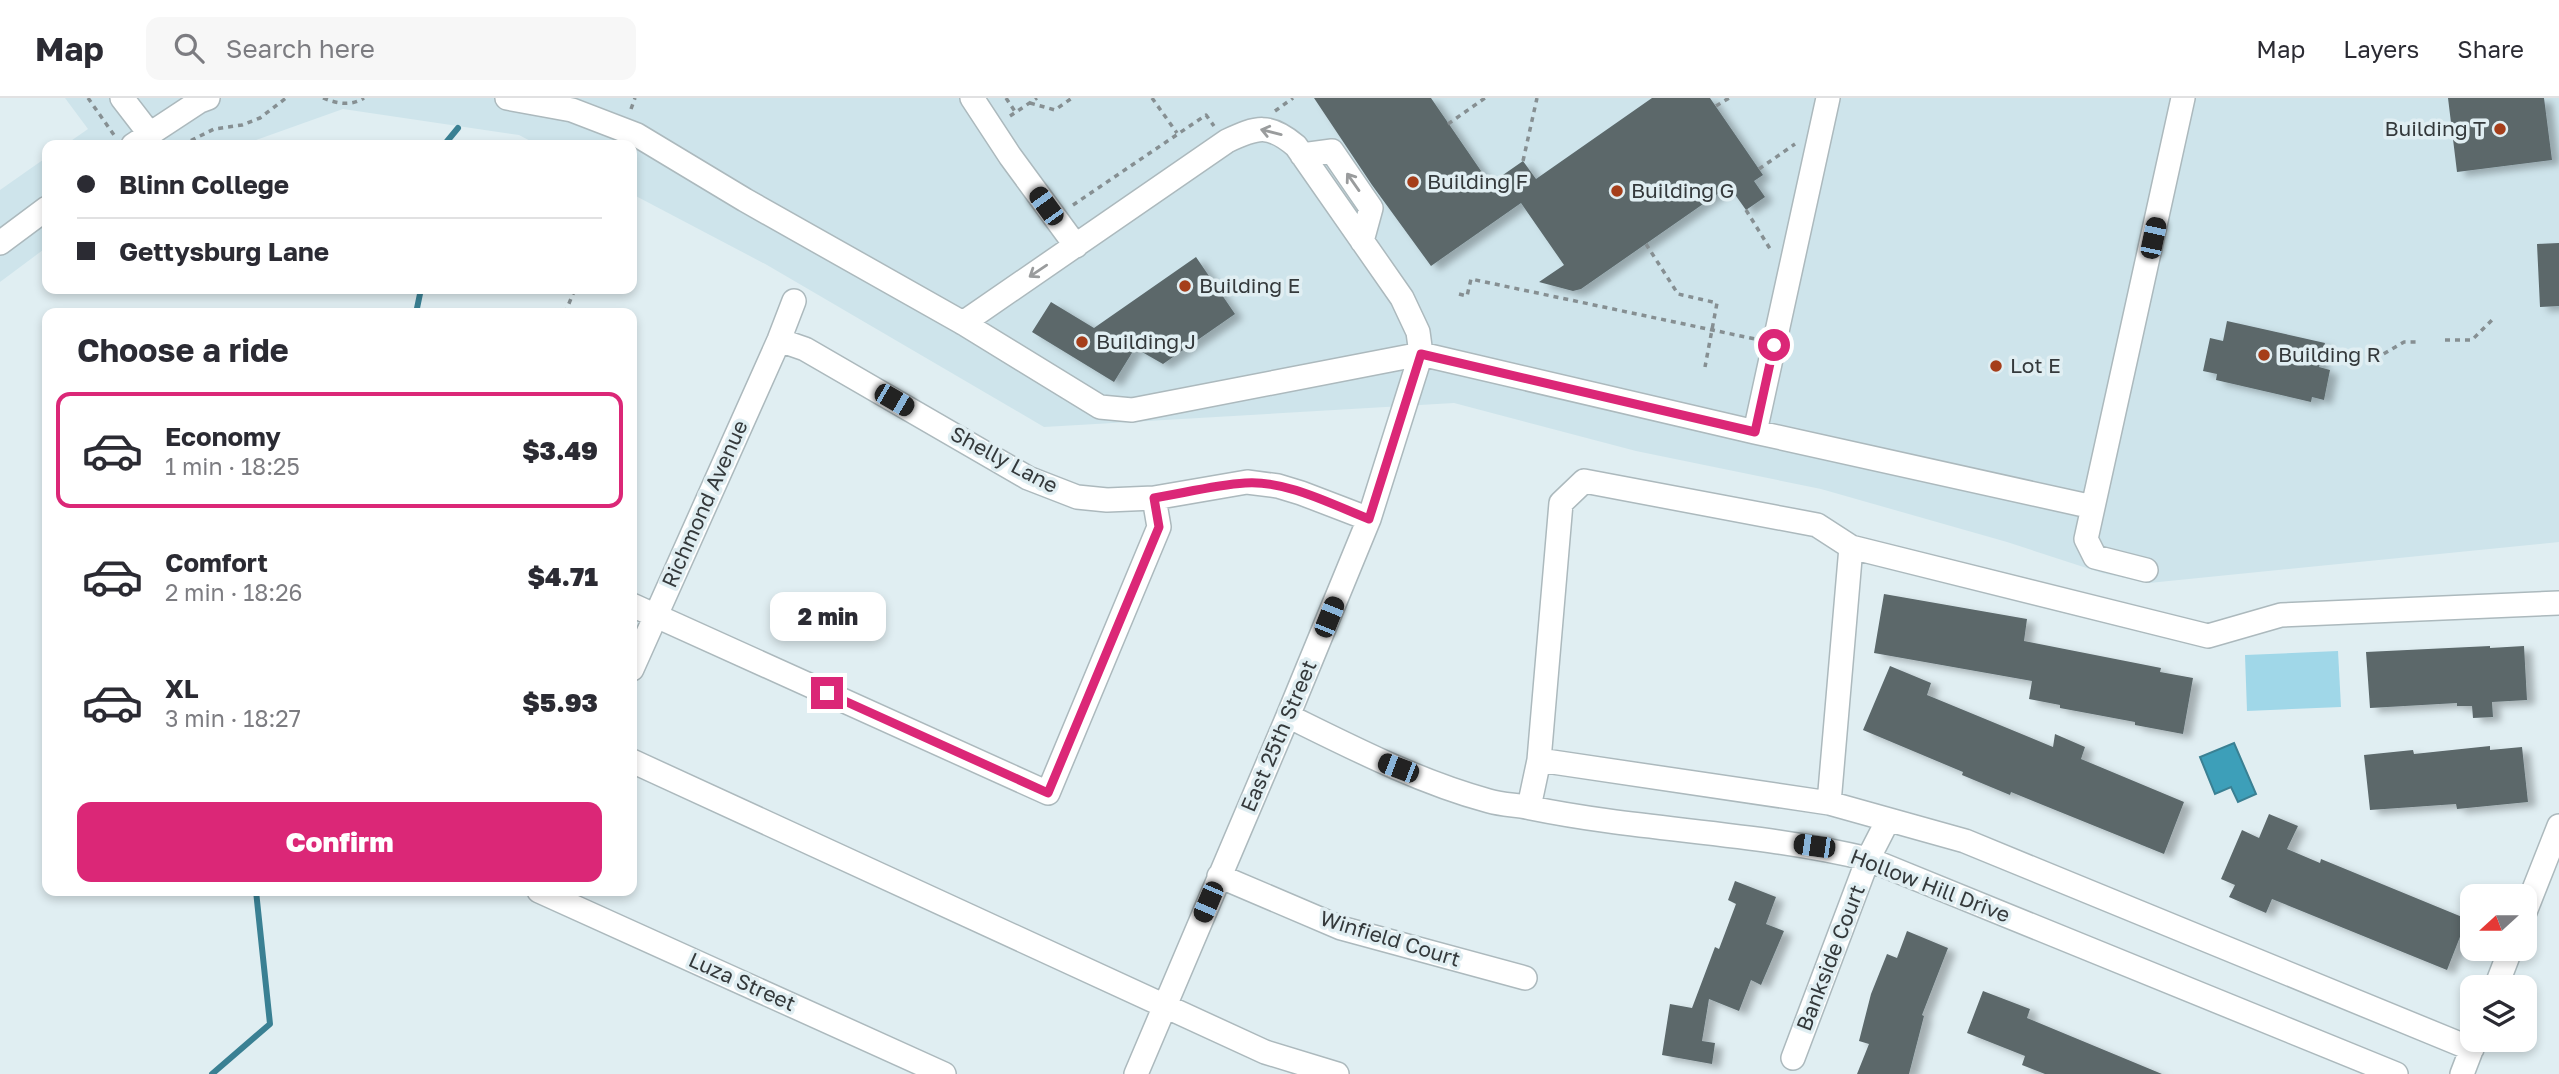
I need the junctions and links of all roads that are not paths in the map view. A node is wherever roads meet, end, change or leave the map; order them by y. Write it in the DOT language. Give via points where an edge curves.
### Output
graph roads {
  1 [pos="122,98"];
  2 [pos="208,98"];
  3 [pos="507,98"];
  4 [pos="972,98"];
  5 [pos="1828,98"];
  6 [pos="2183,98"];
  7 [pos="572,104"];
  8 [pos="133,139"];
  9 [pos="42,212"];
  10 [pos="0,243"];
  11 [pos="1076,246"];
  12 [pos="794,301"];
  13 [pos="963,323"];
  14 [pos="779,340"];
  15 [pos="1421,354"];
  16 [pos="1755,432"];
  17 [pos="1154,498"];
  18 [pos="2093,507"];
  19 [pos="1369,519"];
  20 [pos="1851,547"];
  21 [pos="2146,570"];
  22 [pos="2559,603"];
  23 [pos="637,607"];
  24 [pos="656,615"];
  25 [pos="637,657"];
  26 [pos="1289,716"];
  27 [pos="1539,760"];
  28 [pos="637,763"];
  29 [pos="1829,803"];
  30 [pos="1529,807"];
  31 [pos="1888,820"];
  32 [pos="2559,826"];
  33 [pos="1868,859"];
  34 [pos="1219,876"];
  35 [pos="2536,884"];
  36 [pos="550,896"];
  37 [pos="1525,978"];
  38 [pos="1164,1005"];
  39 [pos="2460,1038"];
  40 [pos="2471,1052"];
  41 [pos="1793,1058"];
  42 [pos="944,1074"];
  43 [pos="1136,1074"];
  44 [pos="1337,1074"];
  45 [pos="2396,1074"];
  46 [pos="2462,1074"];
  1 -- 8 [label="street"];
  2 -- 8 [label="street"];
  3 -- 7 [label="street"];
  4 -- 11 [label="street"];
  5 -- 16 [label="street"];
  6 -- 18 [label="street"];
  7 -- 13 [label="street" via="637,135"];
  9 -- 10 [label="street"];
  11 -- 13 [label="street, one-way"];
  15 -- 11 [label="street, one-way" via="1419,332 1402,298 1296,146 1279,132 1252,130 1227,141"];
  12 -- 14 [label="street, Richmond Avenue"];
  13 -- 15 [label="street" via="1100,407 1132,410"];
  14 -- 17 [label="street, Shelly Lane" via="805,349 1028,478 1077,497"];
  14 -- 24 [label="street, Richmond Avenue"];
  15 -- 16 [label="street"];
  15 -- 19 [label="street, East 25th Street"];
  16 -- 18 [label="street"];
  17 -- 19 [label="street, Shelly Lane" via="1247,482 1278,486"];
  17 -- 24 [label="street" via="1159,527 1048,793"];
  18 -- 21 [label="street" via="2086,539 2095,557"];
  19 -- 26 [label="street, East 25th Street"];
  20 -- 22 [label="street" via="2208,636 2281,614"];
  20 -- 27 [label="street" via="1817,525 1584,481 1561,503"];
  20 -- 29 [label="street"];
  23 -- 24 [label="street"];
  24 -- 25 [label="street, Richmond Avenue"];
  26 -- 30 [label="street, Hollow Hill Drive" via="1374,759 1491,802"];
  26 -- 34 [label="street, East 25th Street"];
  27 -- 29 [label="street"];
  27 -- 30 [label="street"];
  28 -- 38 [label="street"];
  29 -- 31 [label="street"];
  30 -- 33 [label="street, Hollow Hill Drive" via="1629,825 1814,846"];
  31 -- 33 [label="street, Bankside Court"];
  31 -- 39 [label="street" via="1965,841"];
  32 -- 35 [label="street"];
  33 -- 41 [label="street, Bankside Court"];
  33 -- 45 [label="street, Hollow Hill Drive"];
  34 -- 37 [label="street, Winfield Court" via="1341,928"];
  34 -- 38 [label="street, East 25th Street"];
  36 -- 42 [label="street, Luza Street"];
  38 -- 43 [label="street, East 25th Street"];
  38 -- 44 [label="street" via="1265,1052"];
  40 -- 46 [label="street"];
}
